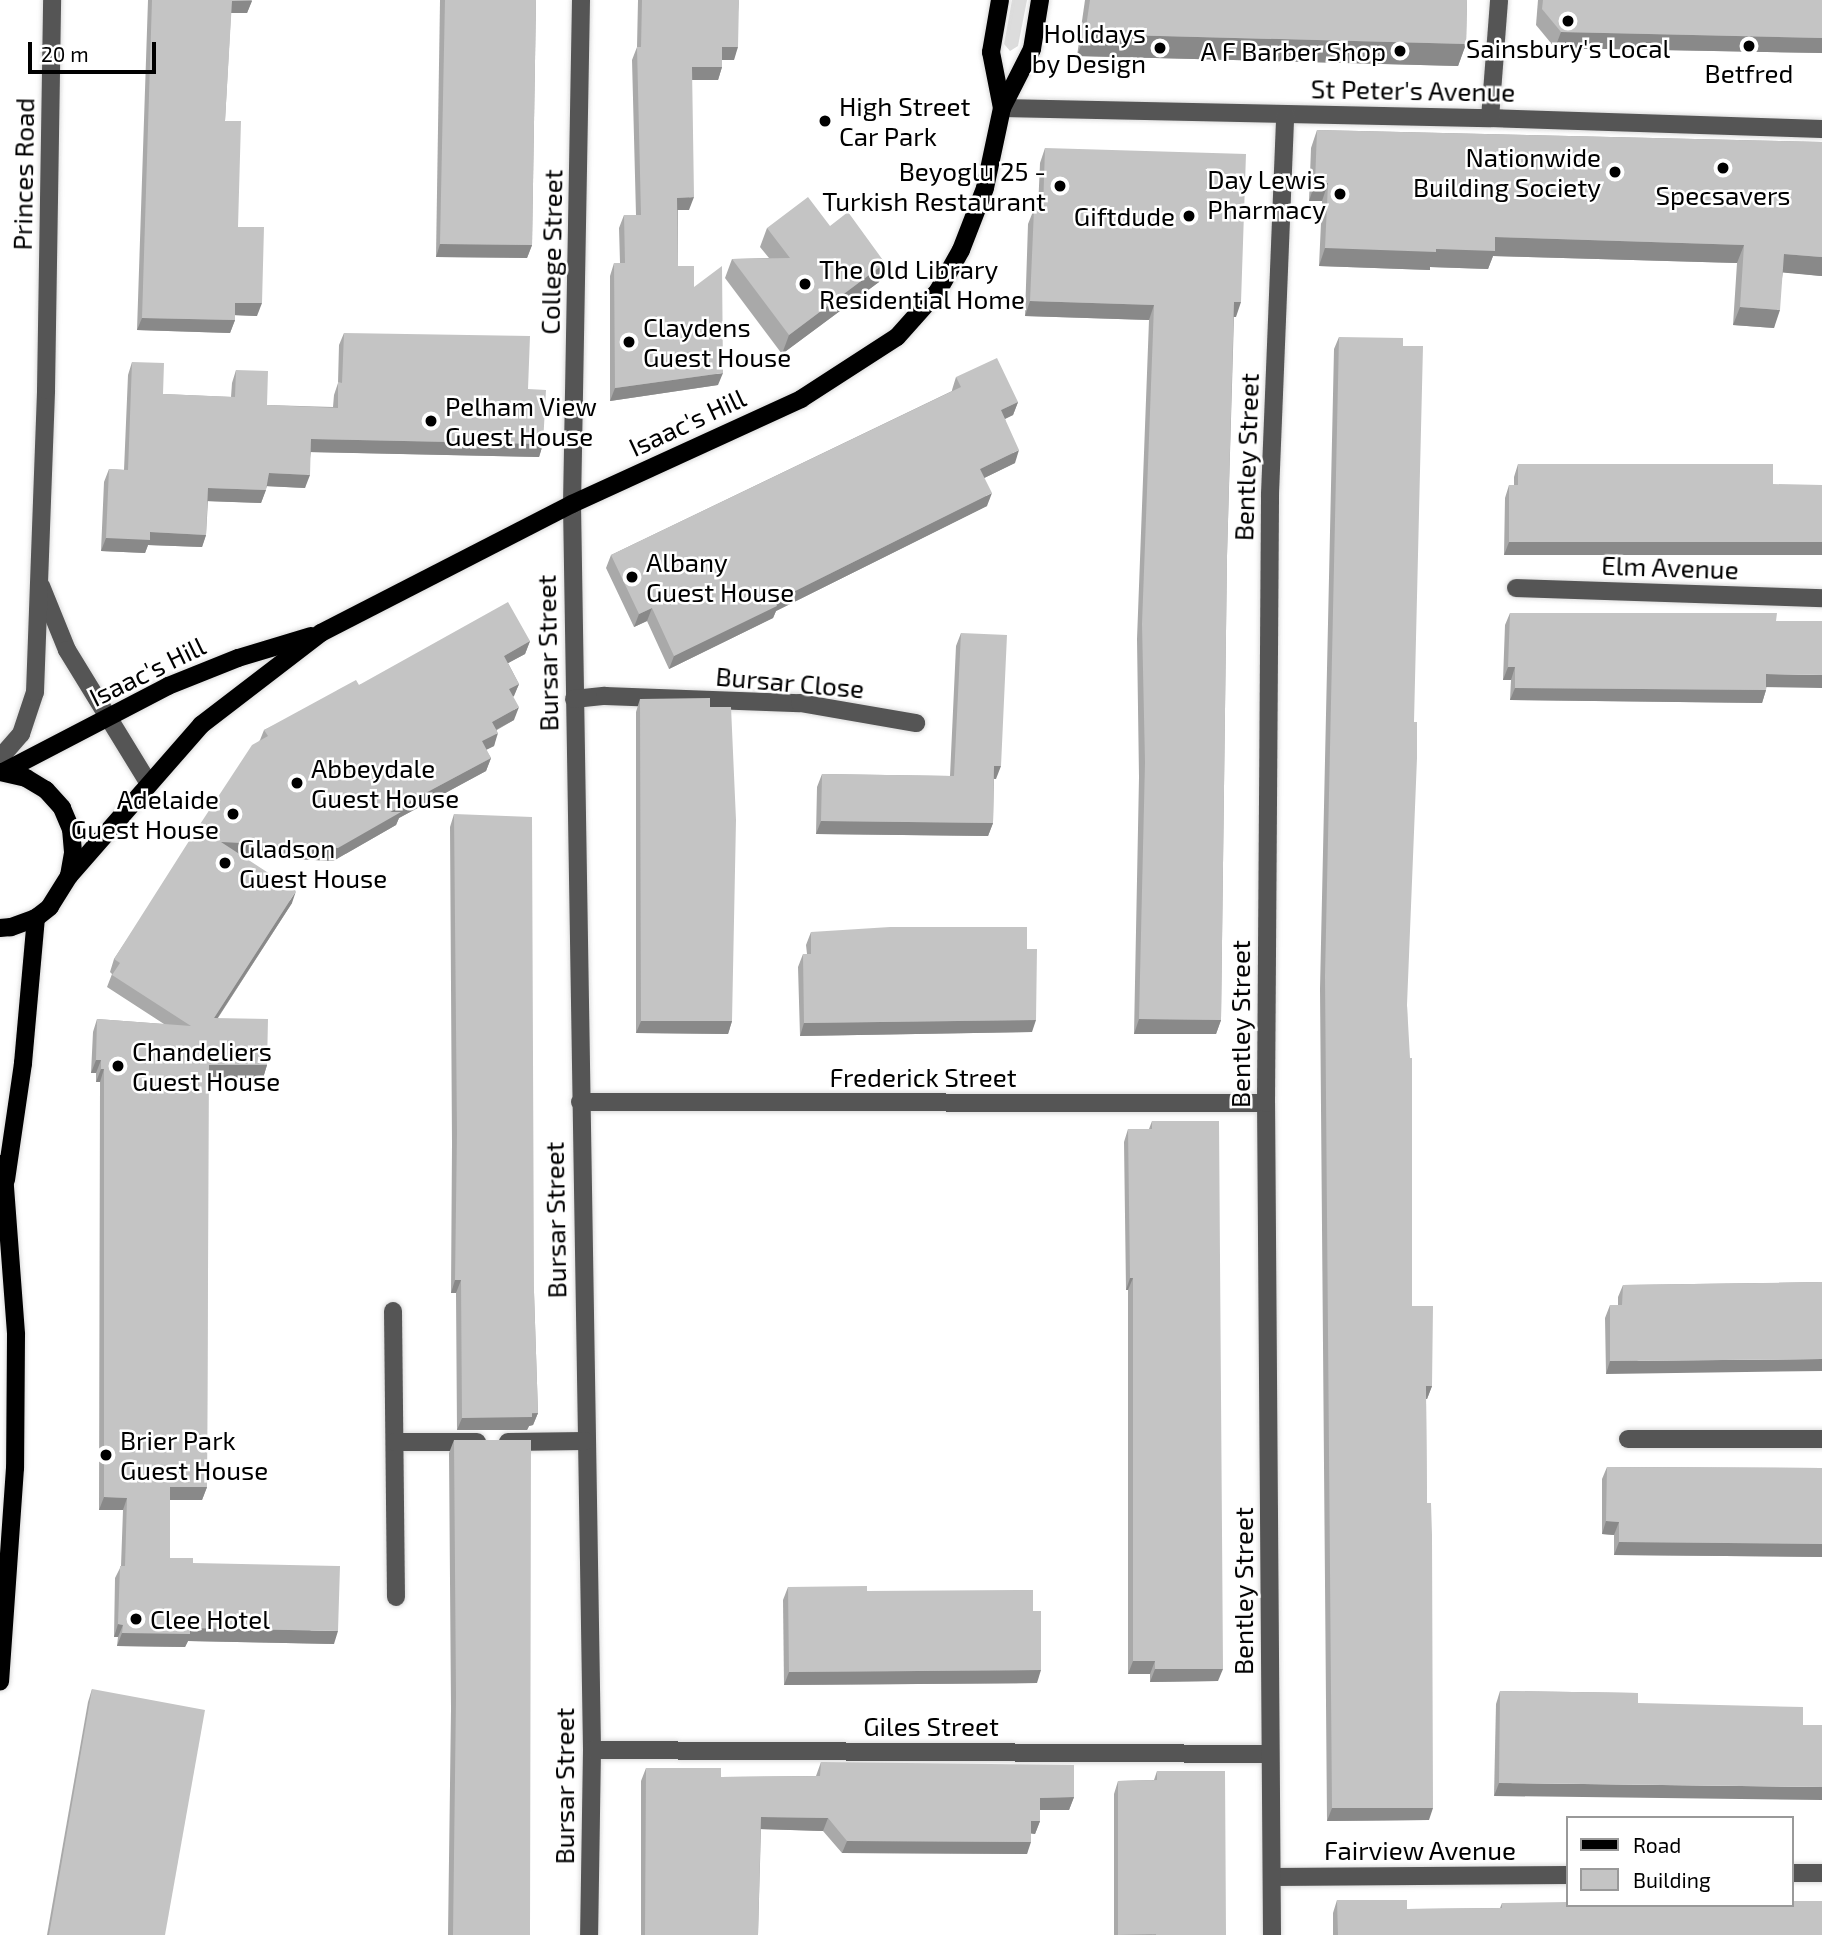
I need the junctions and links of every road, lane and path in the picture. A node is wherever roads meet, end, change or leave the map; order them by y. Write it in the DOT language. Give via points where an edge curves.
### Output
graph roads {
  1 [pos="51,0"];
  2 [pos="581,0"];
  3 [pos="1000,0"];
  4 [pos="1040,0"];
  5 [pos="1499,0"];
  6 [pos="1002,108"];
  7 [pos="1285,114"];
  8 [pos="1490,118"];
  9 [pos="1822,129"];
  10 [pos="572,504"];
  11 [pos="39,579"];
  12 [pos="1517,588"];
  13 [pos="1822,598"];
  14 [pos="321,634"];
  15 [pos="574,699"];
  16 [pos="108,718"];
  17 [pos="916,723"];
  18 [pos="1,768"];
  19 [pos="149,784"];
  20 [pos="69,876"];
  21 [pos="36,918"];
  22 [pos="0,928"];
  23 [pos="580,1102"];
  24 [pos="1266,1104"];
  25 [pos="0,1164"];
  26 [pos="5,1187"];
  27 [pos="393,1311"];
  28 [pos="1628,1439"];
  29 [pos="1822,1439"];
  30 [pos="585,1441"];
  31 [pos="395,1442"];
  32 [pos="396,1597"];
  33 [pos="0,1681"];
  34 [pos="592,1750"];
  35 [pos="1270,1754"];
  36 [pos="1794,1873"];
  37 [pos="1822,1873"];
  38 [pos="1566,1875"];
  39 [pos="1272,1877"];
  40 [pos="589,1935"];
  41 [pos="1272,1935"];
  1 -- 11 [label="street, Princes Road"];
  2 -- 10 [label="street, College Street"];
  3 -- 6 [label="main road" via="991,52"];
  4 -- 6 [label="main road" via="1031,49"];
  5 -- 8 [label="street"];
  6 -- 7 [label="street, St Peter's Avenue"];
  6 -- 10 [label="main road, Isaac's Hill" via="985,188 961,250 938,291 897,337 801,399"];
  7 -- 8 [label="street, St Peter's Avenue"];
  7 -- 24 [label="street, Bentley Street" via="1270,494"];
  8 -- 9 [label="street, St Peter's Avenue"];
  10 -- 14 [label="main road, Isaac's Hill"];
  10 -- 15 [label="street, Bursar Street"];
  11 -- 16 [label="street" via="67,650"];
  11 -- 18 [label="street, Princes Road" via="35,692 21,733"];
  12 -- 13 [label="street, Elm Avenue"];
  14 -- 16 [label="main road, Isaac's Hill" via="238,658 168,686"];
  14 -- 19 [label="main road, Isaac's Hill" via="201,725"];
  15 -- 17 [label="street, Bursar Close" via="605,696 800,703"];
  15 -- 23 [label="street, Bursar Street"];
  16 -- 18 [label="main road, Isaac's Hill"];
  16 -- 19 [label="street"];
  18 -- 20 [label="main road" via="46,790 62,808 74,853"];
  19 -- 20 [label="main road, Isaac's Hill"];
  20 -- 21 [label="main road, Isaac's Hill" via="50,907"];
  21 -- 22 [label="main road"];
  21 -- 26 [label="main road" via="23,1063"];
  23 -- 24 [label="street, Frederick Street"];
  23 -- 30 [label="street, Bursar Street"];
  24 -- 35 [label="street, Bentley Street"];
  25 -- 26 [label="main road"];
  26 -- 33 [label="main road" via="16,1335 15,1468"];
  27 -- 31 [label="street"];
  28 -- 29 [label="street"];
  30 -- 31 [label="street"];
  30 -- 34 [label="street, Bursar Street"];
  31 -- 32 [label="street"];
  34 -- 35 [label="street, Giles Street"];
  34 -- 40 [label="street, Bursar Street"];
  35 -- 39 [label="street, Bentley Street"];
  36 -- 37 [label="street"];
  38 -- 39 [label="street, Fairview Avenue"];
  39 -- 41 [label="street, Bentley Street"];
}
